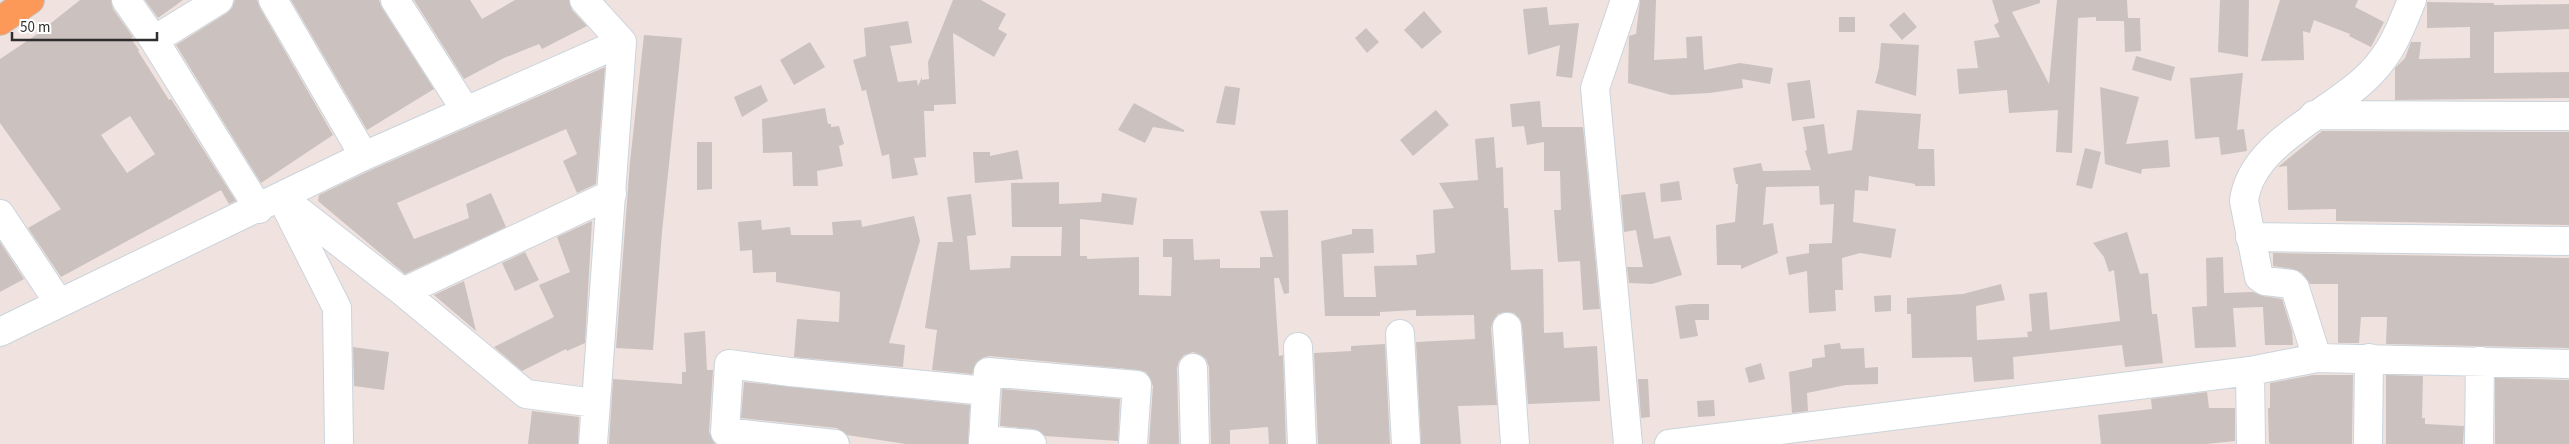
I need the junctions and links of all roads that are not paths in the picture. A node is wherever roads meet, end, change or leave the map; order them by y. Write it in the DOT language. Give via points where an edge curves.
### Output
graph roads {
  1 [pos="30,0"];
  2 [pos="126,0"];
  3 [pos="219,0"];
  4 [pos="273,0"];
  5 [pos="395,0"];
  6 [pos="584,0"];
  7 [pos="1625,0"];
  8 [pos="2412,0"];
  9 [pos="0,21"];
  10 [pos="154,40"];
  11 [pos="622,42"];
  12 [pos="466,111"];
  13 [pos="2314,115"];
  14 [pos="2569,116"];
  15 [pos="364,156"];
  16 [pos="612,194"];
  17 [pos="270,203"];
  18 [pos="0,214"];
  19 [pos="2250,237"];
  20 [pos="2569,242"];
  21 [pos="404,292"];
  22 [pos="59,303"];
  23 [pos="1507,327"];
  24 [pos="0,332"];
  25 [pos="1400,334"];
  26 [pos="1298,347"];
  27 [pos="2317,358"];
  28 [pos="2369,358"];
  29 [pos="2480,361"];
  30 [pos="2569,364"];
  31 [pos="1193,368"];
  32 [pos="2250,371"];
  33 [pos="986,391"];
  34 [pos="595,404"];
  35 [pos="983,442"];
  36 [pos="339,444"];
  37 [pos="593,444"];
  38 [pos="835,444"];
  39 [pos="1032,444"];
  40 [pos="1133,444"];
  41 [pos="1195,444"];
  42 [pos="1302,444"];
  43 [pos="1406,444"];
  44 [pos="1515,444"];
  45 [pos="1628,444"];
  46 [pos="1669,444"];
  47 [pos="2252,444"];
  48 [pos="2368,444"];
  49 [pos="2479,444"];
  1 -- 9 [label="main road"];
  2 -- 10 [label="street"];
  3 -- 10 [label="street"];
  4 -- 15 [label="street"];
  5 -- 12 [label="street"];
  6 -- 11 [label="street"];
  7 -- 45 [label="street" via="1595,88"];
  8 -- 13 [label="street" via="2386,56 2350,92"];
  10 -- 17 [label="street"];
  11 -- 12 [label="street"];
  11 -- 16 [label="street"];
  12 -- 15 [label="street"];
  13 -- 14 [label="street"];
  13 -- 19 [label="street" via="2276,147 2250,178 2244,200"];
  15 -- 17 [label="street"];
  16 -- 21 [label="street"];
  16 -- 34 [label="street"];
  17 -- 21 [label="street"];
  17 -- 22 [label="street"];
  17 -- 36 [label="street" via="337,308"];
  18 -- 22 [label="street"];
  19 -- 20 [label="street"];
  19 -- 27 [label="street" via="2259,277 2265,281 2291,284 2295,288"];
  21 -- 34 [label="street" via="526,394"];
  22 -- 24 [label="street"];
  23 -- 44 [label="street"];
  25 -- 43 [label="street"];
  26 -- 42 [label="street"];
  27 -- 28 [label="street"];
  27 -- 32 [label="street"];
  28 -- 29 [label="street"];
  28 -- 48 [label="street"];
  29 -- 30 [label="street"];
  29 -- 49 [label="street"];
  31 -- 41 [label="street"];
  32 -- 46 [label="street"];
  32 -- 47 [label="street"];
  33 -- 35 [label="street"];
  33 -- 38 [label="street" via="729,364 725,432"];
  33 -- 40 [label="street" via="988,372 1137,385"];
  34 -- 37 [label="street"];
  35 -- 39 [label="street"];
}
